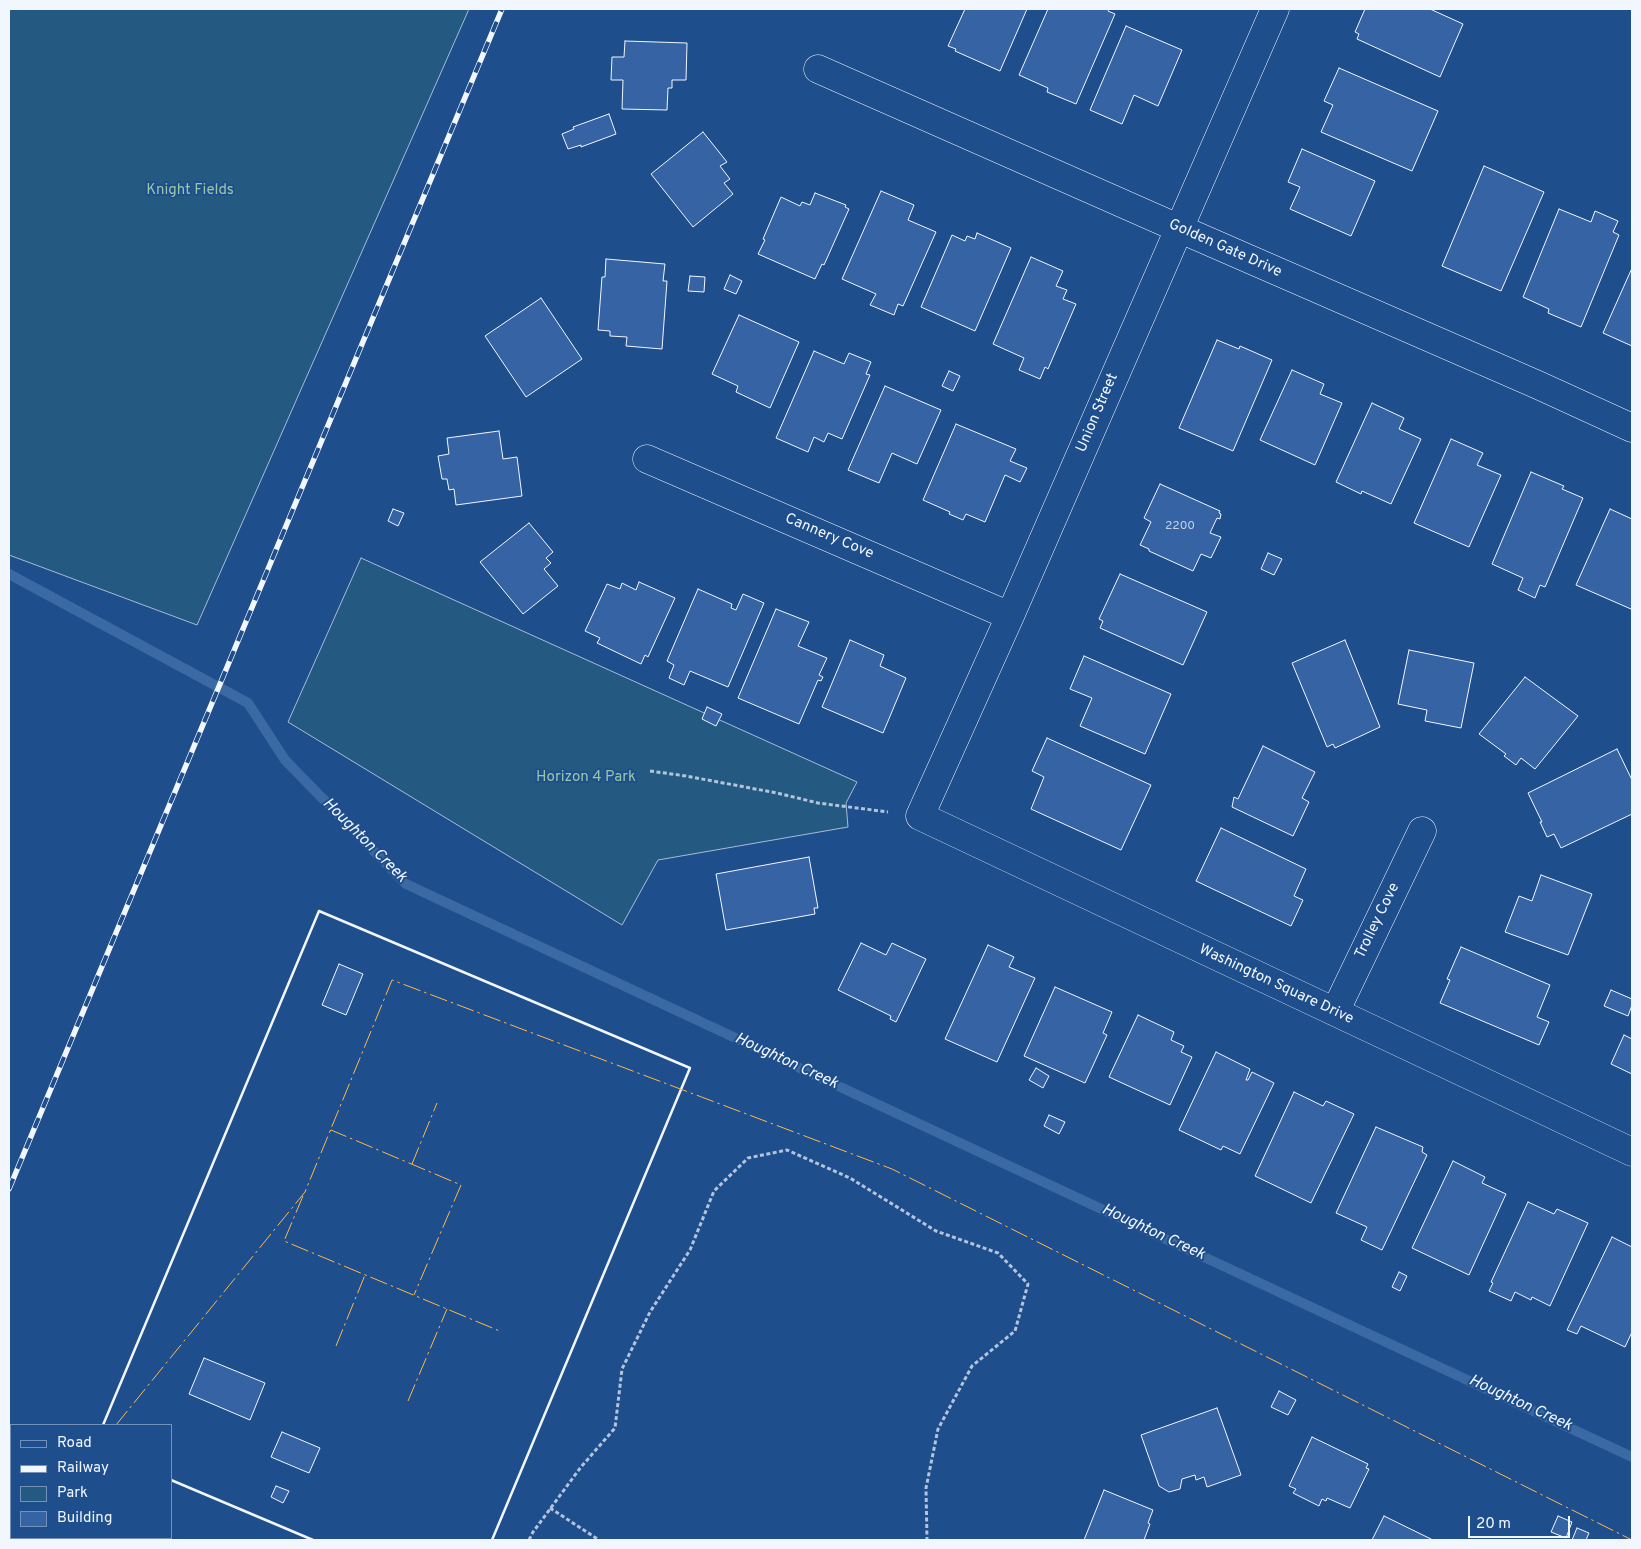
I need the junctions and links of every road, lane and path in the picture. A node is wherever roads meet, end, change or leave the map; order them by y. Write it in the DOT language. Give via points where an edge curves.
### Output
graph roads {
  1 [pos="1275,9"];
  2 [pos="818,69"];
  3 [pos="1178,228"];
  4 [pos="1632,428"];
  5 [pos="647,458"];
  6 [pos="1010,616"];
  7 [pos="650,771"];
  8 [pos="920,816"];
  9 [pos="1422,830"];
  10 [pos="1334,1012"];
  11 [pos="1632,1152"];
  12 [pos="550,1508"];
  13 [pos="529,1540"];
  14 [pos="599,1540"];
  15 [pos="927,1540"];
  1 -- 3 [label="street, Union Street"];
  2 -- 3 [label="street, Golden Gate Drive"];
  3 -- 4 [label="street, Golden Gate Drive"];
  3 -- 6 [label="street, Union Street"];
  5 -- 6 [label="street, Cannery Cove"];
  6 -- 8 [label="street, Union Street"];
  7 -- 8 [label="path" via="818,803"];
  8 -- 10 [label="street, Washington Square Drive"];
  9 -- 10 [label="street, Trolley Cove"];
  10 -- 11 [label="street, Washington Square Drive"];
  12 -- 13 [label="path"];
  12 -- 14 [label="path"];
  12 -- 15 [label="path" via="615,1428 622,1369 650,1312 690,1250 714,1190 748,1158 787,1150 850,1178 936,1231 998,1253 1028,1284 1015,1331 972,1366 938,1429 926,1488"];
}
